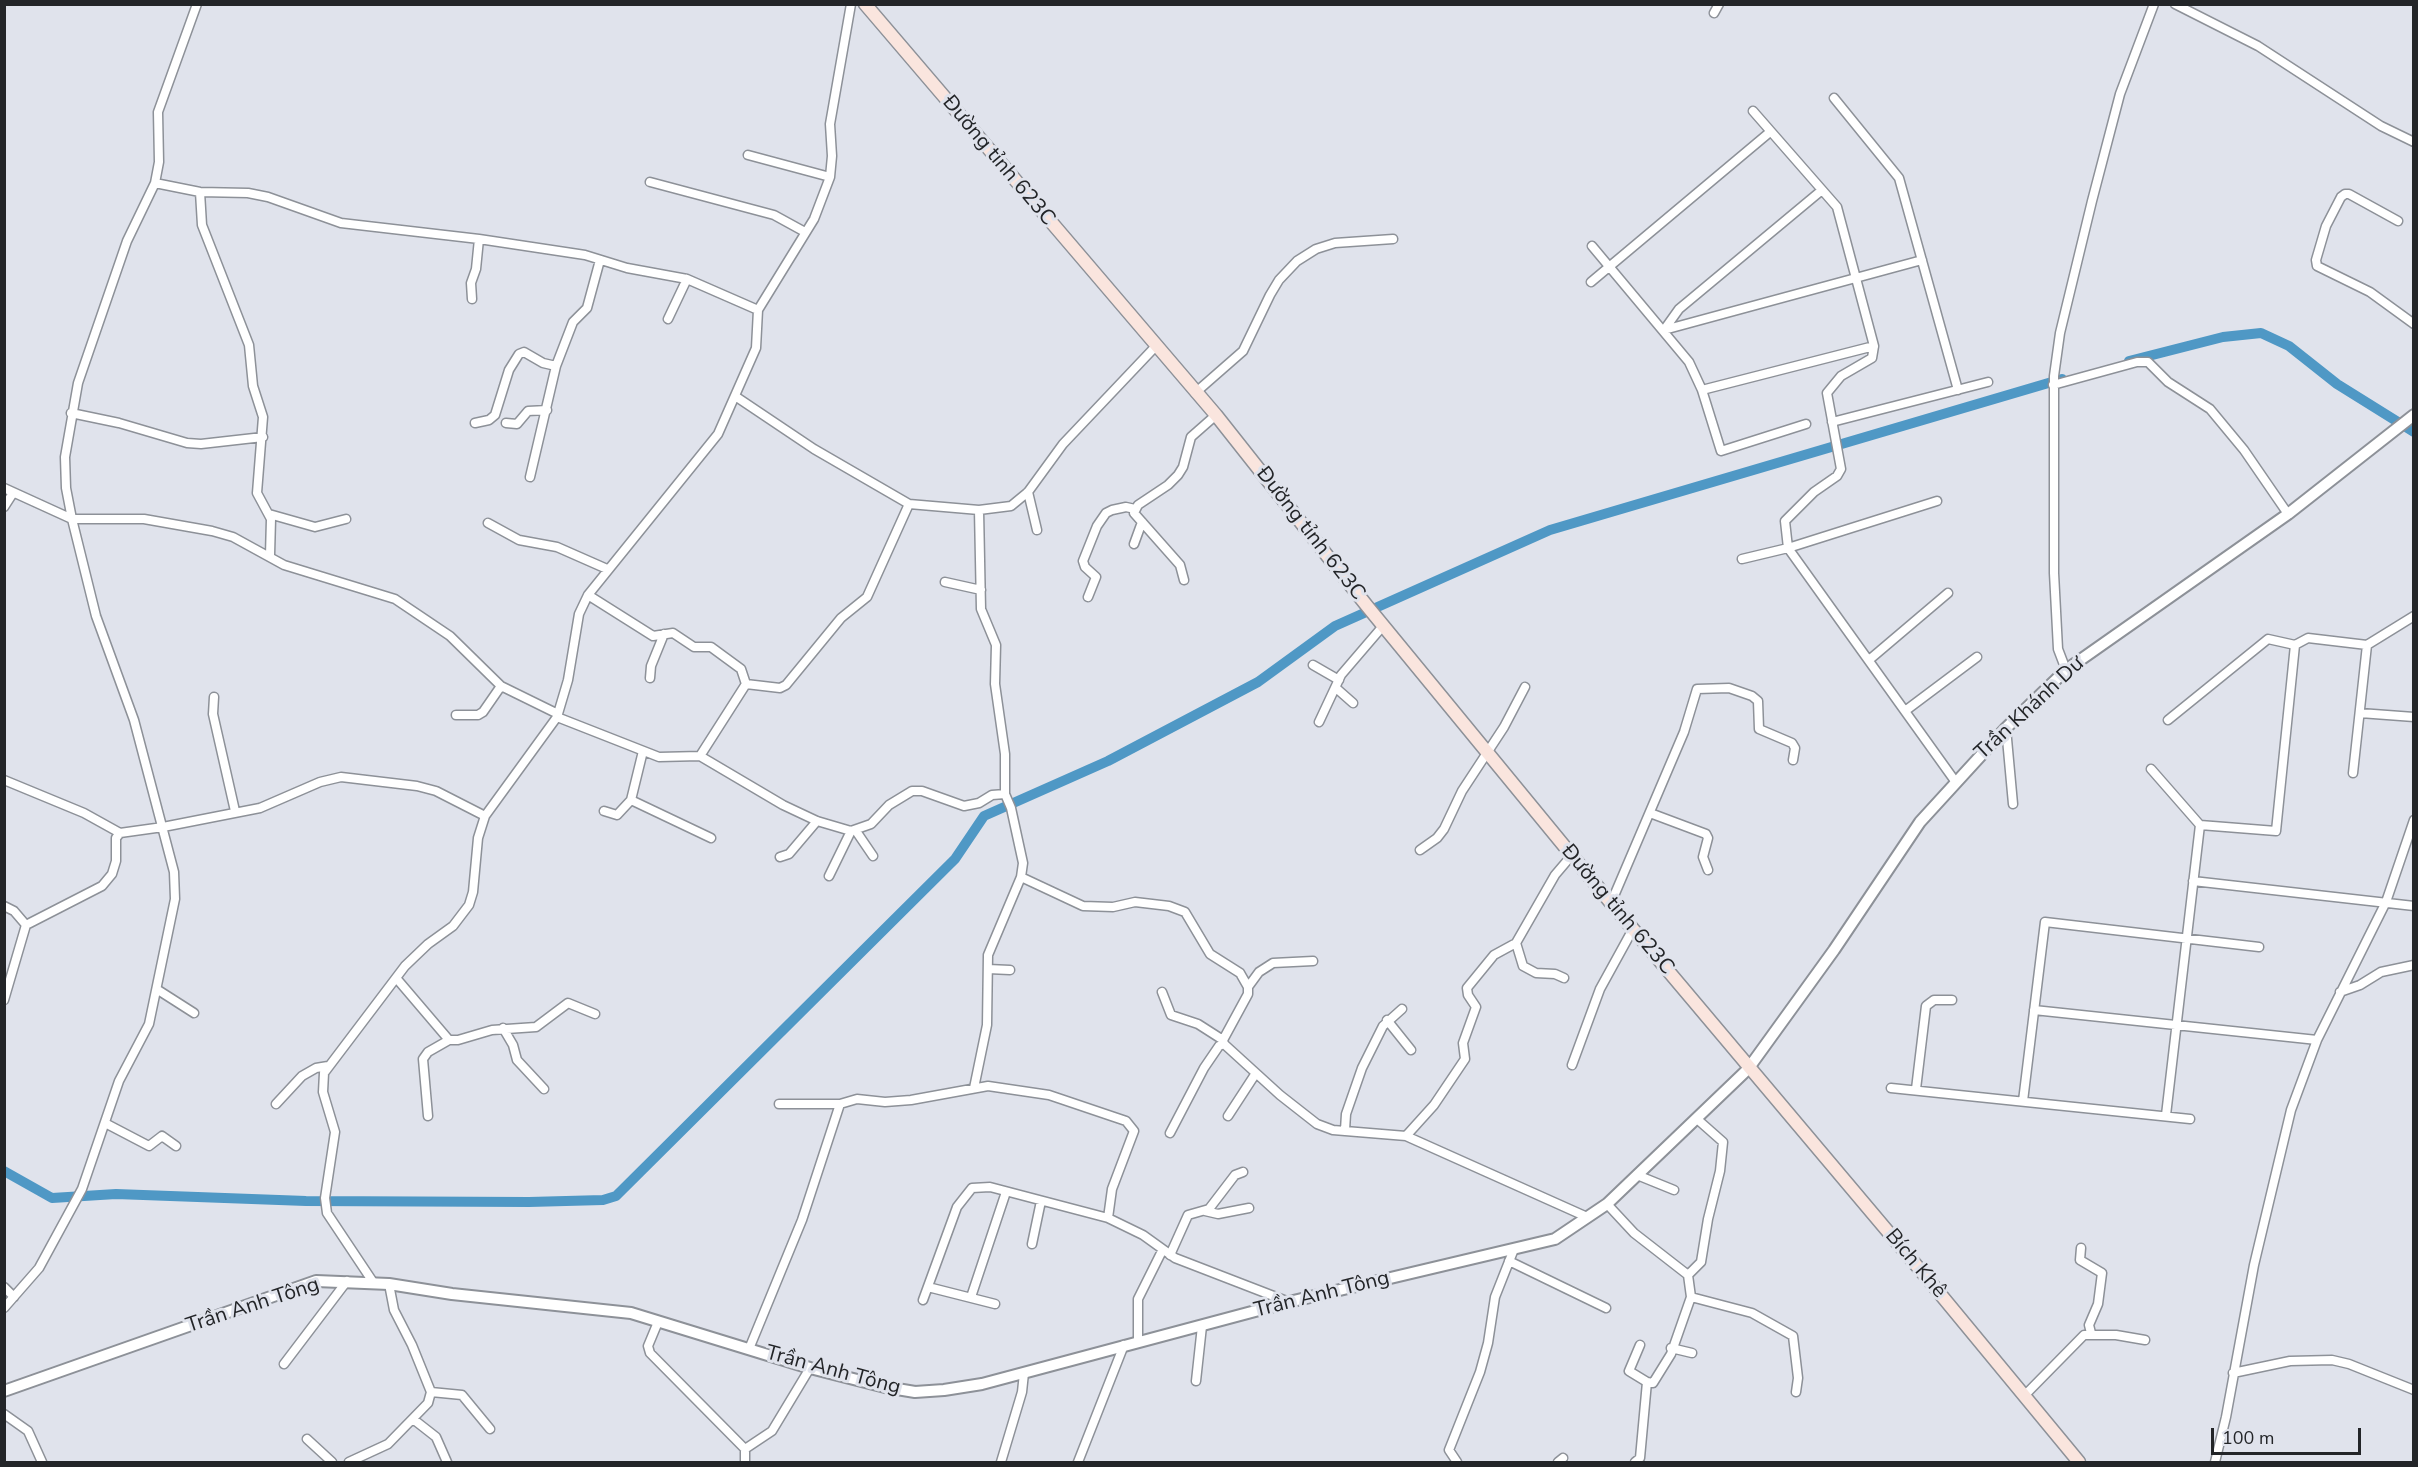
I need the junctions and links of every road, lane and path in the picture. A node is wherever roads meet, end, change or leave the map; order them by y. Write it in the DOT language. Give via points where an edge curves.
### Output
graph roads {
  1 [pos="198,4"];
  2 [pos="851,4"];
  3 [pos="865,4"];
  4 [pos="1719,4"];
  5 [pos="2154,4"];
  6 [pos="2175,4"];
  7 [pos="1714,13"];
  8 [pos="1834,98"];
  9 [pos="1752,111"];
  10 [pos="1770,132"];
  11 [pos="2414,142"];
  12 [pos="748,155"];
  13 [pos="830,177"];
  14 [pos="650,182"];
  15 [pos="155,183"];
  16 [pos="1822,190"];
  17 [pos="200,192"];
  18 [pos="2398,221"];
  19 [pos="805,232"];
  20 [pos="479,238"];
  21 [pos="1393,239"];
  22 [pos="1592,246"];
  23 [pos="600,260"];
  24 [pos="1922,260"];
  25 [pos="1609,266"];
  26 [pos="687,279"];
  27 [pos="1856,279"];
  28 [pos="1591,282"];
  29 [pos="472,299"];
  30 [pos="758,310"];
  31 [pos="668,319"];
  32 [pos="2414,324"];
  33 [pos="1664,330"];
  34 [pos="1874,346"];
  35 [pos="1155,347"];
  36 [pos="556,366"];
  37 [pos="2054,381"];
  38 [pos="1988,382"];
  39 [pos="1702,390"];
  40 [pos="1958,390"];
  41 [pos="1195,393"];
  42 [pos="735,396"];
  43 [pos="547,410"];
  44 [pos="71,413"];
  45 [pos="1216,415"];
  46 [pos="2410,421"];
  47 [pos="1832,422"];
  48 [pos="475,423"];
  49 [pos="506,423"];
  50 [pos="1806,424"];
  51 [pos="263,437"];
  52 [pos="530,477"];
  53 [pos="4,488"];
  54 [pos="1028,492"];
  55 [pos="13,493"];
  56 [pos="1937,501"];
  57 [pos="909,504"];
  58 [pos="4,507"];
  59 [pos="1135,509"];
  60 [pos="979,510"];
  61 [pos="269,514"];
  62 [pos="2288,514"];
  63 [pos="72,519"];
  64 [pos="346,519"];
  65 [pos="1142,522"];
  66 [pos="488,523"];
  67 [pos="1036,530"];
  68 [pos="1134,544"];
  69 [pos="1788,548"];
  70 [pos="270,555"];
  71 [pos="1742,559"];
  72 [pos="607,569"];
  73 [pos="1184,580"];
  74 [pos="945,582"];
  75 [pos="981,590"];
  76 [pos="1948,593"];
  77 [pos="588,595"];
  78 [pos="1088,597"];
  79 [pos="2414,616"];
  80 [pos="1383,626"];
  81 [pos="664,634"];
  82 [pos="2295,645"];
  83 [pos="2367,645"];
  84 [pos="1977,657"];
  85 [pos="1869,660"];
  86 [pos="1312,665"];
  87 [pos="2066,670"];
  88 [pos="650,678"];
  89 [pos="746,684"];
  90 [pos="1337,684"];
  91 [pos="501,686"];
  92 [pos="1525,687"];
  93 [pos="214,697"];
  94 [pos="1353,703"];
  95 [pos="1905,711"];
  96 [pos="2360,713"];
  97 [pos="456,715"];
  98 [pos="558,716"];
  99 [pos="2414,717"];
  100 [pos="2168,720"];
  101 [pos="1319,722"];
  102 [pos="2006,728"];
  103 [pos="643,752"];
  104 [pos="1488,752"];
  105 [pos="700,756"];
  106 [pos="1793,760"];
  107 [pos="2151,770"];
  108 [pos="2353,773"];
  109 [pos="4,780"];
  110 [pos="1955,781"];
  111 [pos="1005,797"];
  112 [pos="632,800"];
  113 [pos="2013,804"];
  114 [pos="236,812"];
  115 [pos="604,812"];
  116 [pos="1650,813"];
  117 [pos="485,816"];
  118 [pos="2414,820"];
  119 [pos="817,821"];
  120 [pos="2200,825"];
  121 [pos="163,827"];
  122 [pos="854,831"];
  123 [pos="120,833"];
  124 [pos="711,838"];
  125 [pos="1420,850"];
  126 [pos="1572,855"];
  127 [pos="873,856"];
  128 [pos="780,857"];
  129 [pos="1708,870"];
  130 [pos="829,876"];
  131 [pos="1021,877"];
  132 [pos="2193,881"];
  133 [pos="1611,903"];
  134 [pos="2386,903"];
  135 [pos="4,906"];
  136 [pos="2414,906"];
  137 [pos="26,925"];
  138 [pos="1633,929"];
  139 [pos="2186,939"];
  140 [pos="1516,943"];
  141 [pos="2259,947"];
  142 [pos="1313,961"];
  143 [pos="2414,965"];
  144 [pos="988,969"];
  145 [pos="1010,970"];
  146 [pos="1564,978"];
  147 [pos="397,979"];
  148 [pos="1248,987"];
  149 [pos="158,990"];
  150 [pos="1162,992"];
  151 [pos="2340,992"];
  152 [pos="4,1000"];
  153 [pos="1952,1000"];
  154 [pos="1402,1010"];
  155 [pos="2034,1010"];
  156 [pos="194,1013"];
  157 [pos="595,1014"];
  158 [pos="1387,1020"];
  159 [pos="2176,1026"];
  160 [pos="503,1028"];
  161 [pos="449,1040"];
  162 [pos="2318,1040"];
  163 [pos="1224,1042"];
  164 [pos="1412,1050"];
  165 [pos="1572,1065"];
  166 [pos="328,1066"];
  167 [pos="1748,1069"];
  168 [pos="1256,1073"];
  169 [pos="974,1088"];
  170 [pos="1892,1088"];
  171 [pos="543,1089"];
  172 [pos="1917,1089"];
  173 [pos="2023,1101"];
  174 [pos="276,1104"];
  175 [pos="779,1104"];
  176 [pos="840,1104"];
  177 [pos="2166,1115"];
  178 [pos="428,1116"];
  179 [pos="1228,1116"];
  180 [pos="1697,1119"];
  181 [pos="2190,1119"];
  182 [pos="105,1123"];
  183 [pos="1345,1130"];
  184 [pos="1170,1133"];
  185 [pos="1406,1136"];
  186 [pos="176,1146"];
  187 [pos="1243,1172"];
  188 [pos="1637,1175"];
  189 [pos="1674,1190"];
  190 [pos="1006,1192"];
  191 [pos="1041,1201"];
  192 [pos="1607,1204"];
  193 [pos="1248,1208"];
  194 [pos="1205,1211"];
  195 [pos="1587,1217"];
  196 [pos="1108,1218"];
  197 [pos="1032,1244"];
  198 [pos="2081,1248"];
  199 [pos="1514,1249"];
  200 [pos="1166,1253"];
  201 [pos="1509,1261"];
  202 [pos="1688,1275"];
  203 [pos="347,1281"];
  204 [pos="373,1282"];
  205 [pos="389,1284"];
  206 [pos="4,1287"];
  207 [pos="928,1287"];
  208 [pos="14,1297"];
  209 [pos="970,1297"];
  210 [pos="1691,1297"];
  211 [pos="922,1300"];
  212 [pos="1289,1302"];
  213 [pos="995,1304"];
  214 [pos="4,1308"];
  215 [pos="1606,1308"];
  216 [pos="658,1322"];
  217 [pos="1203,1326"];
  218 [pos="2091,1333"];
  219 [pos="2145,1340"];
  220 [pos="1138,1342"];
  221 [pos="1124,1345"];
  222 [pos="1640,1345"];
  223 [pos="1671,1348"];
  224 [pos="749,1349"];
  225 [pos="1692,1353"];
  226 [pos="284,1364"];
  227 [pos="810,1368"];
  228 [pos="1024,1373"];
  229 [pos="2233,1374"];
  230 [pos="1196,1381"];
  231 [pos="1647,1382"];
  232 [pos="2414,1390"];
  233 [pos="4,1391"];
  234 [pos="431,1392"];
  235 [pos="1796,1392"];
  236 [pos="2025,1395"];
  237 [pos="4,1414"];
  238 [pos="413,1419"];
  239 [pos="490,1429"];
  240 [pos="308,1438"];
  241 [pos="745,1449"];
  242 [pos="42,1462"];
  243 [pos="332,1462"];
  244 [pos="349,1462"];
  245 [pos="447,1462"];
  246 [pos="745,1462"];
  247 [pos="1001,1462"];
  248 [pos="1078,1462"];
  249 [pos="1457,1462"];
  250 [pos="1635,1462"];
  251 [pos="2079,1462"];
  252 [pos="2214,1462"];
  1 -- 15 [label="street" via="158,112 159,162"];
  2 -- 13 [label="street" via="830,124"];
  3 -- 35 [label="main road, Đường tỉnh 623C"];
  4 -- 7 [label="street"];
  5 -- 37 [label="street" via="2114,116 2060,333"];
  6 -- 11 [label="street" via="2258,46 2381,126"];
  8 -- 24 [label="street" via="1899,178"];
  9 -- 10 [label="street"];
  10 -- 16 [label="street"];
  10 -- 25 [label="street"];
  12 -- 13 [label="street"];
  13 -- 19 [label="street" via="819,209"];
  14 -- 19 [label="street" via="774,215"];
  15 -- 17 [label="street"];
  15 -- 44 [label="street" via="127,241"];
  16 -- 27 [label="street" via="1837,207"];
  16 -- 33 [label="street" via="1679,309"];
  17 -- 20 [label="street" via="268,197 341,223"];
  17 -- 51 [label="street" via="202,225 249,345 263,417"];
  18 -- 32 [label="street" via="2344,194 2326,226 2316,260 2317,266 2370,292"];
  19 -- 30 [label="street"];
  20 -- 23 [label="street"];
  20 -- 29 [label="street"];
  21 -- 41 [label="street" via="1335,243 1297,261 1274,287 1243,351"];
  22 -- 25 [label="street"];
  23 -- 26 [label="street"];
  23 -- 36 [label="street" via="587,308 573,322"];
  24 -- 27 [label="street"];
  24 -- 40 [label="street"];
  25 -- 28 [label="street"];
  25 -- 33 [label="street"];
  26 -- 30 [label="street"];
  26 -- 31 [label="street"];
  27 -- 33 [label="street"];
  27 -- 34 [label="street"];
  30 -- 42 [label="street" via="756,348"];
  33 -- 39 [label="street" via="1689,362"];
  34 -- 39 [label="street"];
  34 -- 47 [label="street" via="1872,358 1841,376 1827,393"];
  35 -- 41 [label="main road, Đường tỉnh 623C"];
  35 -- 54 [label="street" via="1063,444"];
  36 -- 43 [label="street"];
  36 -- 48 [label="street" via="524,352 519,354 509,370 495,415"];
  37 -- 62 [label="street" via="2148,362 2168,382 2210,409"];
  37 -- 87 [label="street" via="2054,573 2058,649"];
  38 -- 40 [label="street"];
  39 -- 50 [label="street" via="1721,451"];
  40 -- 47 [label="street"];
  41 -- 45 [label="main road, Đường tỉnh 623C"];
  42 -- 57 [label="street" via="814,449"];
  42 -- 72 [label="street" via="718,434"];
  43 -- 49 [label="street" via="528,411 517,424"];
  43 -- 52 [label="street"];
  44 -- 51 [label="street" via="187,443"];
  44 -- 63 [label="street" via="65,457"];
  45 -- 59 [label="street" via="1191,437 1178,475"];
  45 -- 80 [label="main road, Đường tỉnh 623C"];
  46 -- 62 [label="street, Trần Khánh Dư"];
  47 -- 69 [label="street" via="1841,469 1785,521"];
  51 -- 61 [label="street" via="257,493"];
  53 -- 55 [label="street"];
  54 -- 60 [label="street" via="1011,506"];
  54 -- 67 [label="street"];
  55 -- 58 [label="street"];
  55 -- 63 [label="street"];
  56 -- 69 [label="street"];
  57 -- 60 [label="street"];
  57 -- 89 [label="street" via="867,597 841,618 786,685 780,688"];
  59 -- 65 [label="street"];
  59 -- 78 [label="street" via="1112,510 1096,526 1083,561 1096,577"];
  60 -- 75 [label="street"];
  61 -- 64 [label="street" via="315,527"];
  61 -- 70 [label="street"];
  62 -- 87 [label="street, Trần Khánh Dư"];
  63 -- 70 [label="street" via="144,519 201,529 233,537"];
  63 -- 121 [label="street" via="96,616 134,720"];
  65 -- 68 [label="street"];
  65 -- 73 [label="street" via="1180,565"];
  66 -- 72 [label="street" via="519,540 557,547"];
  69 -- 71 [label="street"];
  69 -- 85 [label="street"];
  70 -- 91 [label="street" via="284,565 395,599 450,636"];
  72 -- 77 [label="street"];
  74 -- 75 [label="street"];
  75 -- 111 [label="street" via="981,609 996,645 995,684 1005,754"];
  76 -- 85 [label="street"];
  77 -- 81 [label="street" via="653,636"];
  77 -- 98 [label="street" via="579,614"];
  79 -- 83 [label="street"];
  80 -- 90 [label="street"];
  80 -- 104 [label="main road, Đường tỉnh 623C"];
  81 -- 88 [label="street"];
  81 -- 89 [label="street" via="673,633 694,647 711,646 741,669"];
  82 -- 83 [label="street" via="2308,638"];
  82 -- 100 [label="street" via="2268,639"];
  82 -- 120 [label="street" via="2276,831"];
  83 -- 96 [label="street"];
  84 -- 95 [label="street"];
  85 -- 95 [label="street"];
  86 -- 90 [label="street"];
  87 -- 102 [label="street, Trần Khánh Dư"];
  89 -- 105 [label="street"];
  90 -- 94 [label="street"];
  90 -- 101 [label="street"];
  91 -- 97 [label="street" via="483,712"];
  91 -- 98 [label="street"];
  92 -- 104 [label="street"];
  93 -- 114 [label="street" via="213,714"];
  95 -- 110 [label="street"];
  96 -- 99 [label="street"];
  96 -- 108 [label="street"];
  98 -- 103 [label="street"];
  98 -- 117 [label="street"];
  102 -- 110 [label="street, Trần Khánh Dư"];
  102 -- 113 [label="street"];
  103 -- 105 [label="street" via="668,758"];
  103 -- 112 [label="street"];
  104 -- 125 [label="street" via="1462,791 1444,829"];
  104 -- 126 [label="main road, Đường tỉnh 623C"];
  105 -- 119 [label="street"];
  106 -- 116 [label="street" via="1792,743 1759,729 1758,701 1752,696 1729,688 1702,687 1695,694 1684,732"];
  107 -- 120 [label="street"];
  109 -- 123 [label="street" via="84,813"];
  110 -- 167 [label="street, Trần Khánh Dư" via="1920,822"];
  111 -- 122 [label="street" via="992,795 980,803 964,806 922,790 912,791 889,805 871,824"];
  111 -- 131 [label="street" via="1023,863"];
  112 -- 115 [label="street" via="617,815"];
  112 -- 124 [label="street"];
  114 -- 117 [label="street" via="260,808 341,777 436,791"];
  114 -- 121 [label="street"];
  116 -- 129 [label="street" via="1706,834 1703,857"];
  116 -- 133 [label="street"];
  117 -- 147 [label="street" via="469,905 453,926 405,966"];
  118 -- 134 [label="street"];
  119 -- 122 [label="street"];
  119 -- 128 [label="street" via="789,854"];
  120 -- 132 [label="street"];
  121 -- 123 [label="street"];
  121 -- 149 [label="street" via="176,888"];
  122 -- 127 [label="street"];
  122 -- 130 [label="street"];
  123 -- 137 [label="street" via="112,874 102,886"];
  126 -- 133 [label="main road, Đường tỉnh 623C"];
  126 -- 140 [label="street" via="1555,875"];
  131 -- 144 [label="street" via="991,946"];
  131 -- 148 [label="street" via="1083,906 1113,907 1135,902 1178,908 1185,912 1210,954 1240,973"];
  132 -- 134 [label="street"];
  132 -- 139 [label="street"];
  133 -- 138 [label="main road, Đường tỉnh 623C"];
  134 -- 136 [label="street"];
  134 -- 151 [label="street"];
  135 -- 137 [label="street"];
  137 -- 152 [label="street"];
  138 -- 165 [label="street" via="1600,989"];
  138 -- 167 [label="main road, Đường tỉnh 623C"];
  139 -- 141 [label="street"];
  139 -- 155 [label="street" via="2045,922"];
  139 -- 159 [label="street"];
  140 -- 146 [label="street" via="1523,966 1536,973"];
  140 -- 185 [label="street" via="1494,956 1467,988 1476,1007 1463,1043 1465,1059 1434,1105"];
  142 -- 148 [label="street" via="1273,963 1259,972"];
  143 -- 151 [label="street" via="2381,972"];
  144 -- 145 [label="street"];
  144 -- 169 [label="street" via="987,1025"];
  147 -- 161 [label="street"];
  147 -- 166 [label="street"];
  148 -- 163 [label="street"];
  149 -- 156 [label="street"];
  149 -- 182 [label="street" via="149,1024 119,1081"];
  150 -- 163 [label="street" via="1170,1015 1198,1024"];
  151 -- 162 [label="street"];
  153 -- 172 [label="street" via="1934,1000 1926,1006"];
  154 -- 158 [label="street"];
  155 -- 159 [label="street"];
  155 -- 173 [label="street"];
  157 -- 160 [label="street" via="568,1003 536,1026"];
  158 -- 164 [label="street"];
  158 -- 183 [label="street" via="1362,1068 1346,1114"];
  159 -- 162 [label="street"];
  159 -- 177 [label="street"];
  160 -- 161 [label="street"];
  160 -- 171 [label="street" via="517,1060"];
  161 -- 178 [label="street" via="423,1059"];
  162 -- 229 [label="street" via="2291,1110 2273,1178"];
  163 -- 168 [label="street"];
  163 -- 184 [label="street" via="1204,1068"];
  166 -- 174 [label="street" via="302,1076"];
  166 -- 204 [label="street" via="322,1084 335,1132 325,1200 327,1213"];
  167 -- 180 [label="street, Trần Anh Tông"];
  167 -- 236 [label="main road, Bích Khê"];
  168 -- 179 [label="street"];
  168 -- 183 [label="street" via="1317,1124"];
  169 -- 176 [label="street" via="911,1100 857,1099"];
  169 -- 196 [label="street" via="1004,1087 1049,1095 1111,1114 1130,1125 1134,1131 1112,1189"];
  170 -- 172 [label="street"];
  172 -- 173 [label="street"];
  173 -- 177 [label="street"];
  175 -- 176 [label="street"];
  176 -- 224 [label="street" via="802,1220"];
  177 -- 181 [label="street"];
  180 -- 188 [label="street, Trần Anh Tông"];
  180 -- 202 [label="street" via="1723,1142 1701,1262"];
  182 -- 186 [label="street" via="148,1146 162,1136"];
  182 -- 208 [label="street" via="82,1189 39,1268"];
  183 -- 185 [label="street"];
  185 -- 195 [label="street"];
  187 -- 194 [label="street" via="1235,1175"];
  188 -- 189 [label="street"];
  188 -- 192 [label="street, Trần Anh Tông"];
  190 -- 191 [label="street"];
  190 -- 207 [label="street" via="979,1186 968,1191 957,1207"];
  190 -- 209 [label="street"];
  191 -- 196 [label="street"];
  191 -- 197 [label="street"];
  192 -- 195 [label="street, Trần Anh Tông"];
  192 -- 202 [label="street" via="1634,1233"];
  193 -- 194 [label="street" via="1218,1214"];
  194 -- 200 [label="street" via="1188,1215"];
  195 -- 199 [label="street, Trần Anh Tông" via="1555,1239"];
  196 -- 200 [label="street" via="1143,1235"];
  198 -- 218 [label="street" via="2080,1260 2102,1273 2098,1304 2089,1325"];
  199 -- 201 [label="street"];
  199 -- 212 [label="street, Trần Anh Tông"];
  200 -- 212 [label="street"];
  200 -- 220 [label="street" via="1138,1299"];
  201 -- 215 [label="street"];
  201 -- 249 [label="street" via="1495,1297 1480,1371 1449,1449"];
  202 -- 210 [label="street"];
  203 -- 204 [label="street, Trần Anh Tông"];
  203 -- 226 [label="street"];
  203 -- 233 [label="street, Trần Anh Tông" via="316,1281"];
  204 -- 205 [label="street, Trần Anh Tông"];
  205 -- 216 [label="street, Trần Anh Tông" via="631,1313"];
  205 -- 234 [label="street" via="394,1310"];
  206 -- 208 [label="street"];
  207 -- 209 [label="street"];
  207 -- 211 [label="street"];
  208 -- 214 [label="street"];
  209 -- 213 [label="street"];
  210 -- 223 [label="street"];
  210 -- 235 [label="street" via="1752,1313 1793,1336"];
  212 -- 217 [label="street, Trần Anh Tông"];
  216 -- 224 [label="street, Trần Anh Tông"];
  216 -- 241 [label="street" via="648,1346 650,1353"];
  217 -- 220 [label="street, Trần Anh Tông"];
  217 -- 230 [label="street"];
  218 -- 219 [label="street"];
  218 -- 236 [label="street" via="2084,1335"];
  220 -- 221 [label="street, Trần Anh Tông"];
  221 -- 228 [label="street, Trần Anh Tông"];
  221 -- 248 [label="street"];
  222 -- 231 [label="street" via="1629,1371"];
  223 -- 225 [label="street"];
  223 -- 231 [label="street" via="1653,1383"];
  224 -- 227 [label="street, Trần Anh Tông"];
  227 -- 228 [label="street, Trần Anh Tông" via="915,1392 981,1384"];
  227 -- 241 [label="street" via="772,1431"];
  228 -- 247 [label="street"];
  229 -- 232 [label="street" via="2290,1361 2332,1360"];
  229 -- 252 [label="street"];
  231 -- 250 [label="street" via="1641,1458"];
  234 -- 238 [label="street" via="428,1403"];
  234 -- 239 [label="street" via="462,1395"];
  236 -- 251 [label="main road, Bích Khê"];
  237 -- 242 [label="street" via="27,1431"];
  238 -- 244 [label="street" via="388,1444"];
  238 -- 245 [label="street" via="436,1437"];
  240 -- 243 [label="street"];
  241 -- 246 [label="street"];
}
